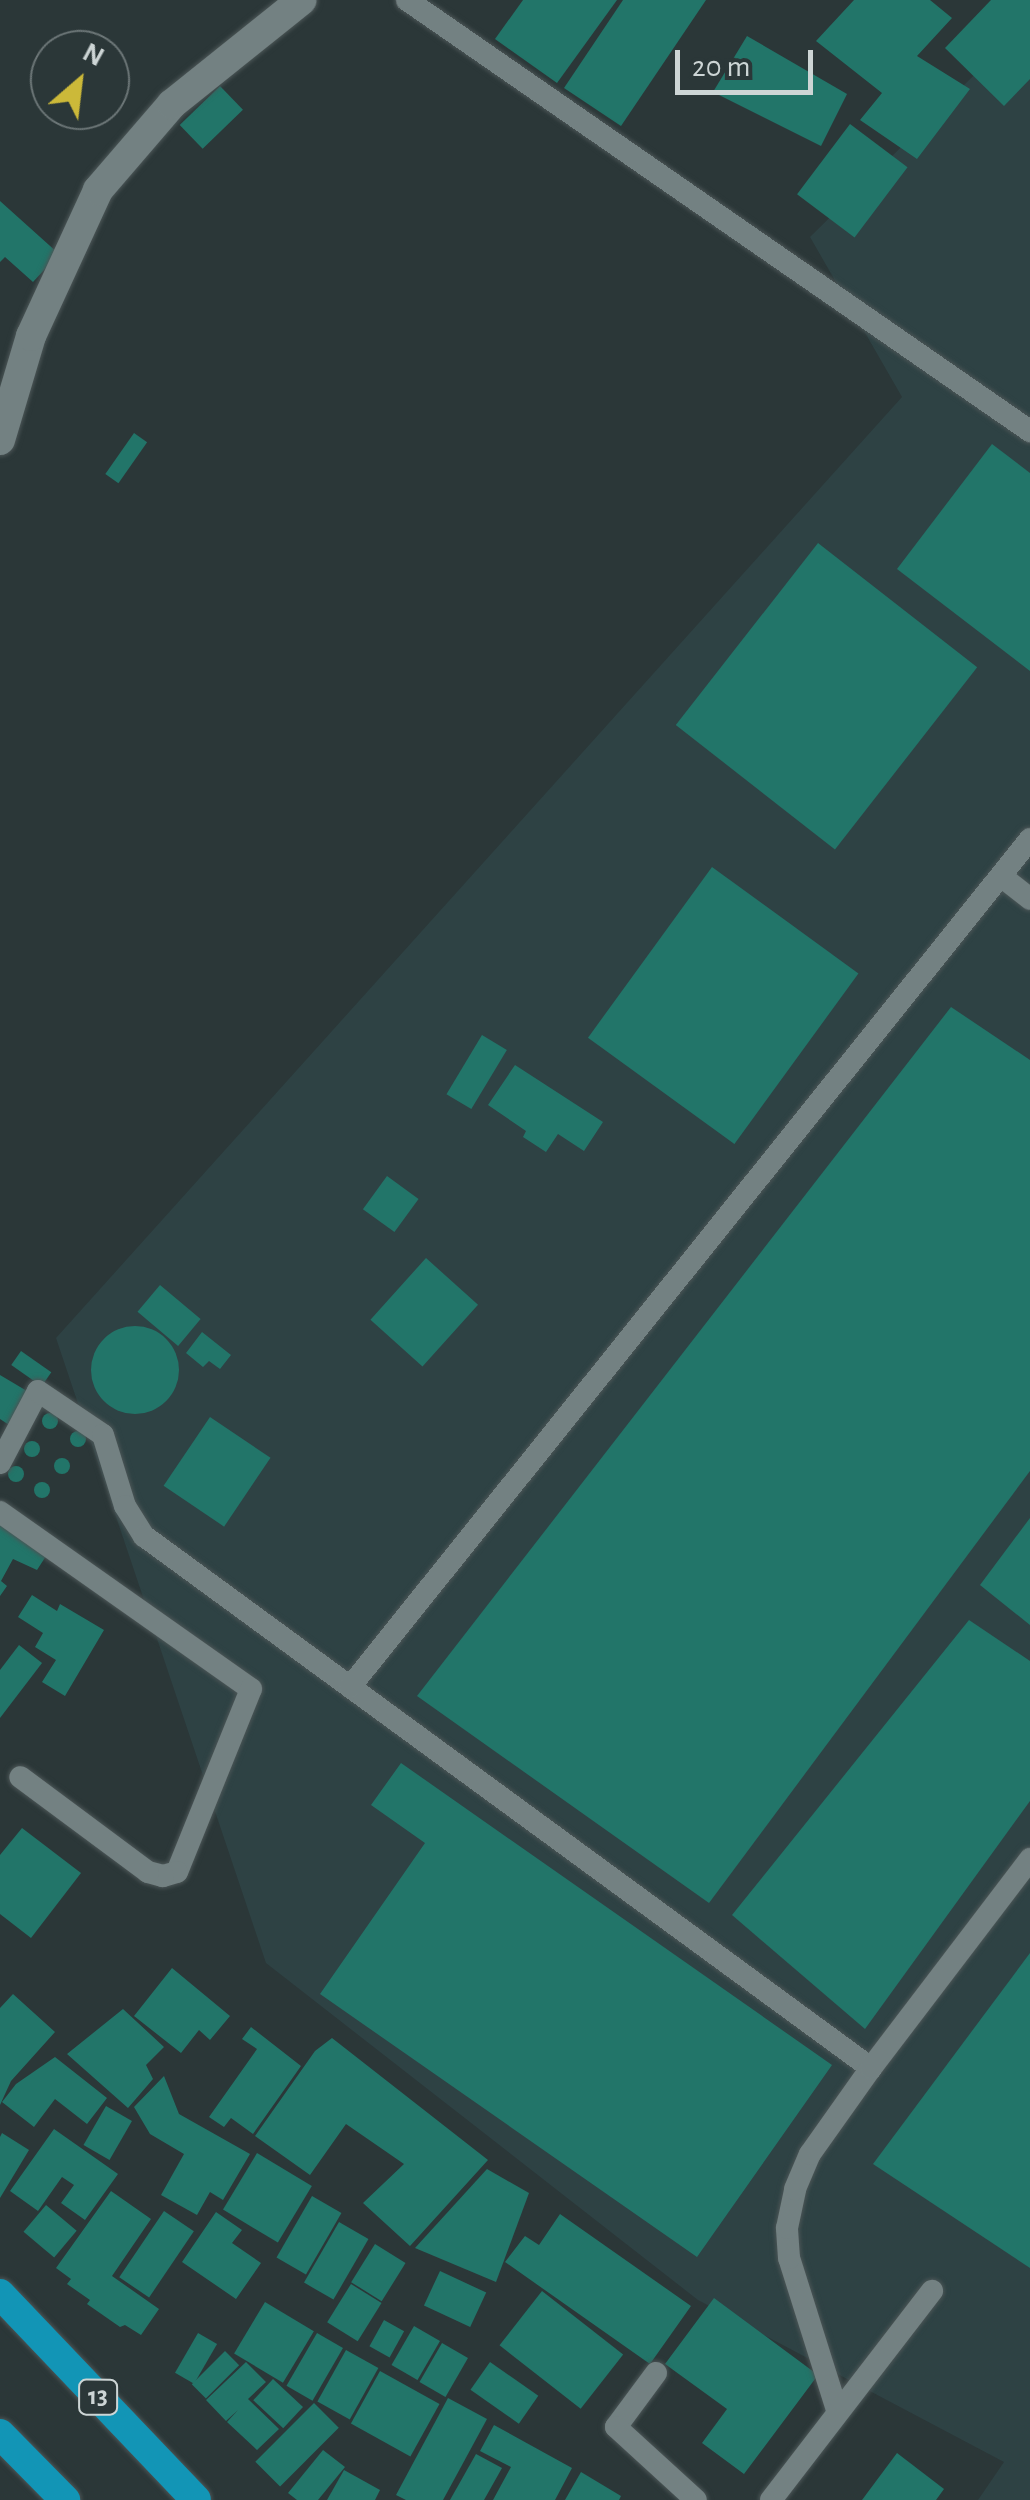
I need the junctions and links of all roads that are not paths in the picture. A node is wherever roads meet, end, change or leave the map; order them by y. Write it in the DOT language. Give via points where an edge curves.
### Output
graph roads {
  1 [pos="302,0"];
  2 [pos="406,0"];
  3 [pos="1030,430"];
  4 [pos="0,440"];
  5 [pos="1030,839"];
  6 [pos="1001,876"];
  7 [pos="1030,899"];
  8 [pos="0,1462"];
  9 [pos="0,1512"];
  10 [pos="350,1688"];
  11 [pos="20,1776"];
  12 [pos="1030,1859"];
  13 [pos="871,2068"];
  14 [pos="932,2291"];
  15 [pos="0,2294"];
  16 [pos="656,2373"];
  17 [pos="837,2410"];
  18 [pos="0,2434"];
  19 [pos="65,2500"];
  20 [pos="196,2500"];
  21 [pos="696,2500"];
  22 [pos="771,2500"];
  1 -- 4 [label="street" via="172,104 98,190 30,336"];
  2 -- 3 [label="lane"];
  5 -- 6 [label="lane"];
  6 -- 7 [label="lane"];
  6 -- 10 [label="lane"];
  8 -- 10 [label="lane" via="38,1391 103,1435 125,1506 144,1536"];
  9 -- 11 [label="lane" via="251,1689 177,1872 148,1872"];
  10 -- 13 [label="lane"];
  12 -- 13 [label="lane"];
  13 -- 17 [label="lane" via="810,2154 787,2228 789,2258"];
  14 -- 17 [label="lane"];
  15 -- 20 [label="highway, 13"];
  16 -- 21 [label="lane" via="616,2428"];
  17 -- 22 [label="lane"];
  18 -- 19 [label="highway"];
}
